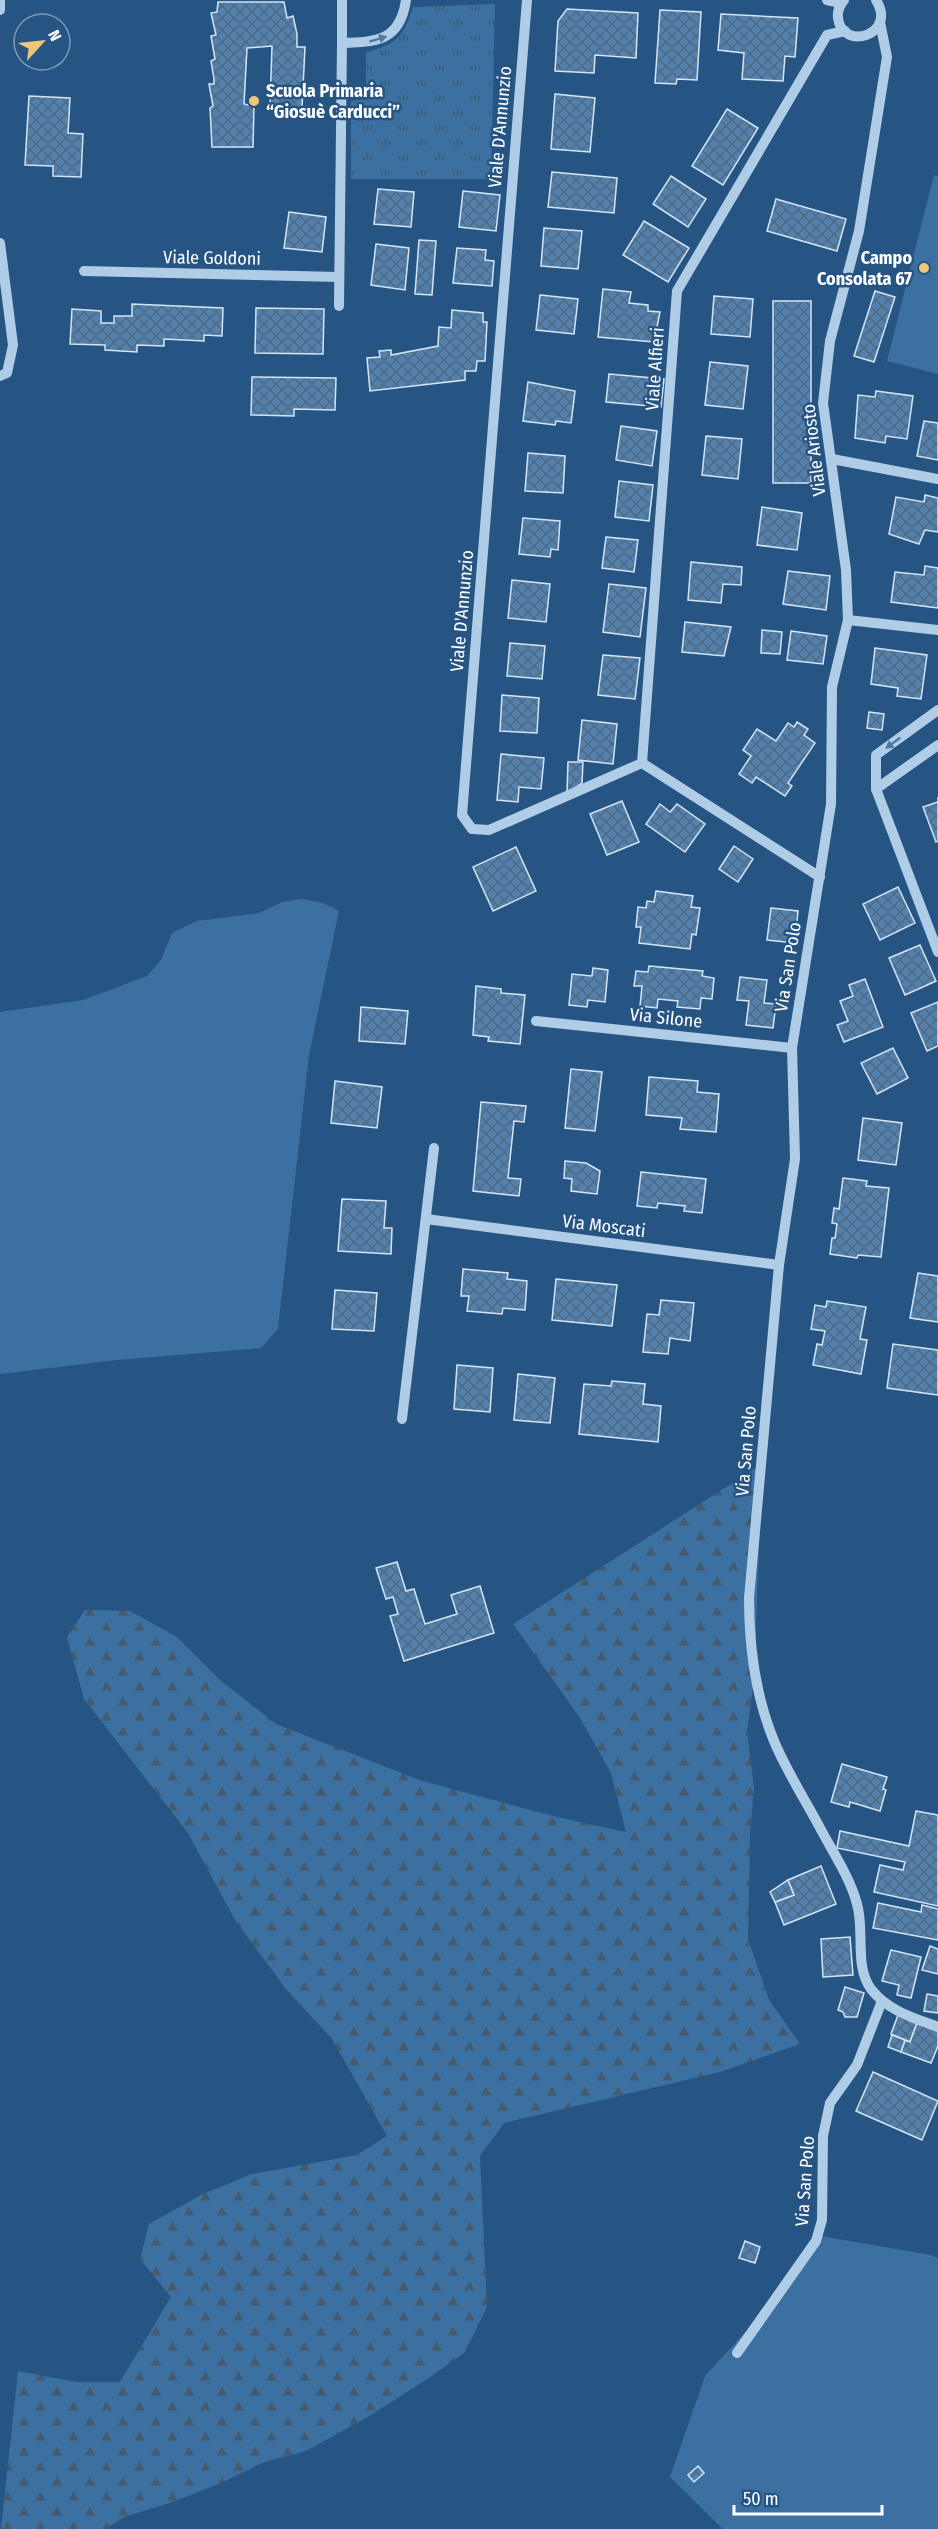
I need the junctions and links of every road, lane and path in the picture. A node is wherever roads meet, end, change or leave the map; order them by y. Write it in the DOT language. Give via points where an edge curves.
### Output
graph roads {
  1 [pos="0,0"];
  2 [pos="342,0"];
  3 [pos="406,0"];
  4 [pos="527,0"];
  5 [pos="827,0"];
  6 [pos="842,1"];
  7 [pos="878,1"];
  8 [pos="0,10"];
  9 [pos="880,22"];
  10 [pos="844,31"];
  11 [pos="342,43"];
  12 [pos="0,243"];
  13 [pos="84,271"];
  14 [pos="339,277"];
  15 [pos="339,306"];
  16 [pos="0,376"];
  17 [pos="831,459"];
  18 [pos="938,479"];
  19 [pos="848,620"];
  20 [pos="938,630"];
  21 [pos="938,710"];
  22 [pos="938,745"];
  23 [pos="642,763"];
  24 [pos="876,789"];
  25 [pos="820,877"];
  26 [pos="938,952"];
  27 [pos="536,1021"];
  28 [pos="792,1048"];
  29 [pos="434,1148"];
  30 [pos="426,1220"];
  31 [pos="779,1265"];
  32 [pos="402,1419"];
  33 [pos="882,2001"];
  34 [pos="938,2027"];
  35 [pos="738,2353"];
  1 -- 8 [label="street"];
  2 -- 11 [label="street"];
  11 -- 3 [label="street, one-way" via="387,36 401,21"];
  4 -- 23 [label="street, Viale D'Annunzio" via="462,814 472,829 489,830"];
  5 -- 6 [label="street"];
  6 -- 10 [label="street" via="838,21"];
  7 -- 9 [label="street, Viale Ariosto"];
  9 -- 10 [label="street" via="864,36"];
  9 -- 17 [label="street, Viale Ariosto" via="887,57 859,231 830,341 823,404"];
  10 -- 23 [label="street, Viale Alfieri" via="827,35 677,291"];
  11 -- 14 [label="street"];
  12 -- 16 [label="street" via="13,345 7,373"];
  13 -- 14 [label="street, Viale Goldoni"];
  14 -- 15 [label="street"];
  17 -- 18 [label="street"];
  17 -- 19 [label="street, Viale Ariosto" via="846,570"];
  19 -- 20 [label="street"];
  19 -- 25 [label="street, Viale Ariosto" via="832,687 831,804"];
  21 -- 24 [label="street, one-way" via="876,755"];
  22 -- 24 [label="street"];
  23 -- 25 [label="street"];
  24 -- 26 [label="street"];
  25 -- 28 [label="street, Via San Polo"];
  27 -- 28 [label="street, Via Silone"];
  28 -- 31 [label="street, Via San Polo" via="796,1143"];
  29 -- 30 [label="street"];
  30 -- 31 [label="street, Via Moscati"];
  30 -- 32 [label="street"];
  31 -- 33 [label="street, Via San Polo" via="749,1598 751,1660 775,1743 857,1904 863,1970 871,1989"];
  33 -- 34 [label="street, Via San Polo"];
  33 -- 35 [label="street, Via San Polo" via="857,2065 830,2103 823,2136 822,2220 816,2241"];
}
